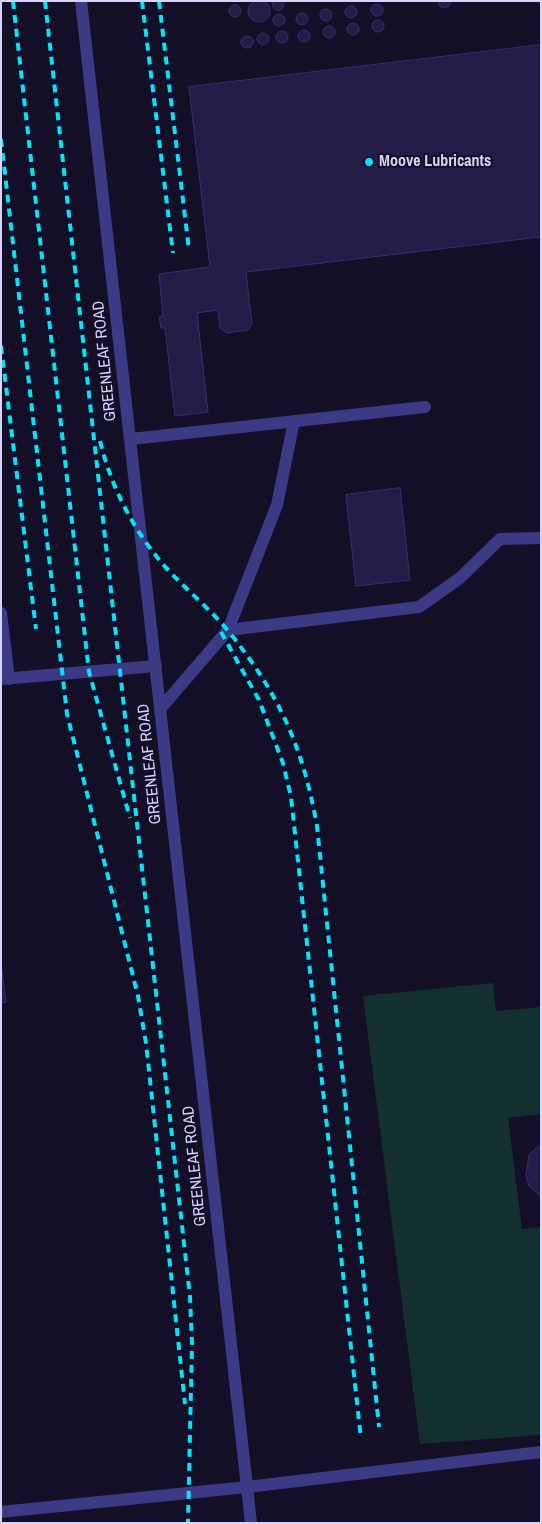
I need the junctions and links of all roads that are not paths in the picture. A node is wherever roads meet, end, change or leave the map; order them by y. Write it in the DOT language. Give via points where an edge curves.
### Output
graph roads {
  1 [pos="81,1"];
  2 [pos="424,407"];
  3 [pos="294,421"];
  4 [pos="130,439"];
  5 [pos="541,538"];
  6 [pos="1,613"];
  7 [pos="228,630"];
  8 [pos="156,666"];
  9 [pos="5,679"];
  10 [pos="160,708"];
  11 [pos="541,1452"];
  12 [pos="247,1487"];
  13 [pos="1,1512"];
  14 [pos="251,1523"];
  1 -- 4 [label="street, GREENLEAF ROAD"];
  2 -- 3 [label="street"];
  3 -- 4 [label="street"];
  3 -- 7 [label="street" via="277,505"];
  4 -- 8 [label="street, GREENLEAF ROAD"];
  5 -- 7 [label="street" via="500,539 460,578 419,607"];
  6 -- 9 [label="street"];
  7 -- 10 [label="street"];
  8 -- 9 [label="street"];
  8 -- 10 [label="street, GREENLEAF ROAD"];
  10 -- 12 [label="street, GREENLEAF ROAD"];
  11 -- 12 [label="street"];
  12 -- 13 [label="street"];
  12 -- 14 [label="street, GREENLEAF ROAD"];
}
